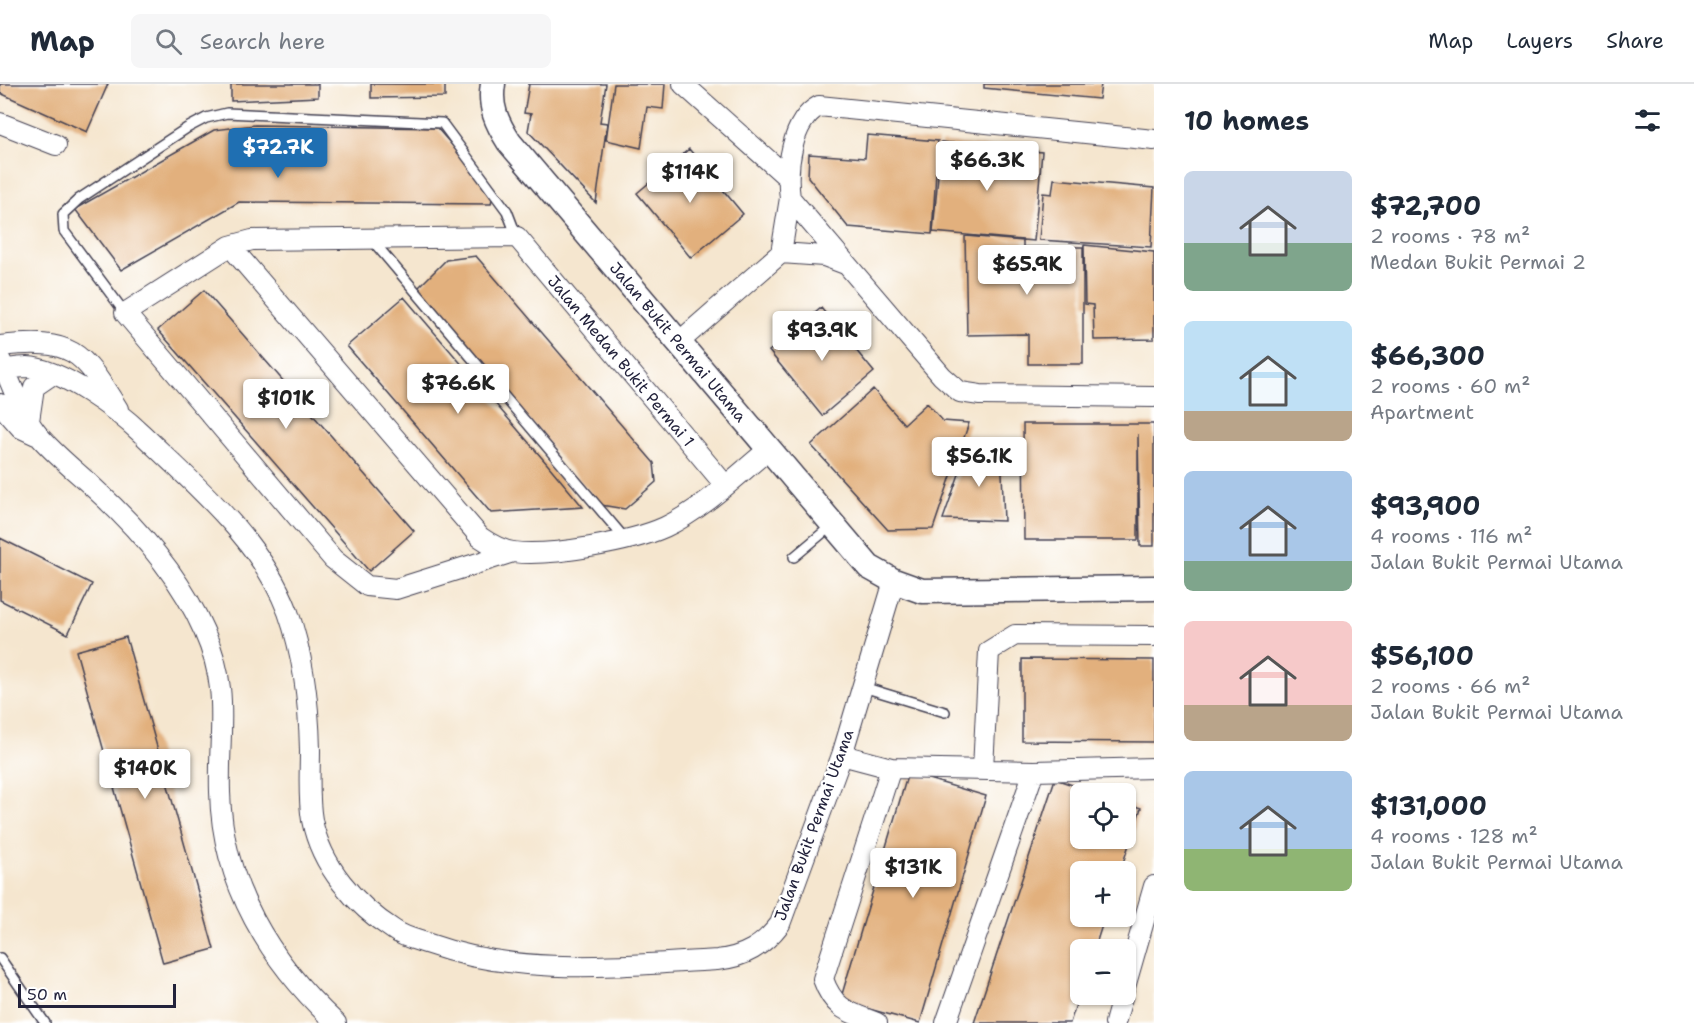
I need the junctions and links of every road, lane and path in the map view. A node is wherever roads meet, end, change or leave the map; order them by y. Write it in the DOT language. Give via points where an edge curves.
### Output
graph roads {
  1 [pos="493,84"];
  2 [pos="683,84"];
  3 [pos="0,123"];
  4 [pos="1154,140"];
  5 [pos="56,145"];
  6 [pos="788,177"];
  7 [pos="790,198"];
  8 [pos="517,237"];
  9 [pos="371,239"];
  10 [pos="230,246"];
  11 [pos="781,253"];
  12 [pos="846,264"];
  13 [pos="125,313"];
  14 [pos="679,342"];
  15 [pos="0,346"];
  16 [pos="2,366"];
  17 [pos="52,374"];
  18 [pos="1154,397"];
  19 [pos="0,404"];
  20 [pos="121,414"];
  21 [pos="34,428"];
  22 [pos="768,450"];
  23 [pos="725,485"];
  24 [pos="831,526"];
  25 [pos="626,541"];
  26 [pos="513,552"];
  27 [pos="794,557"];
  28 [pos="1154,572"];
  29 [pos="894,581"];
  30 [pos="1154,588"];
  31 [pos="1154,636"];
  32 [pos="863,687"];
  33 [pos="945,712"];
  34 [pos="842,755"];
  35 [pos="891,768"];
  36 [pos="1154,768"];
  37 [pos="982,769"];
  38 [pos="1034,771"];
  39 [pos="1154,886"];
  40 [pos="1136,949"];
  41 [pos="0,958"];
  42 [pos="1120,1005"];
  43 [pos="45,1023"];
  44 [pos="336,1023"];
  45 [pos="877,1023"];
  46 [pos="946,1023"];
  47 [pos="1114,1023"];
  1 -- 14 [label="street, Jalan Bukit Permai Utama" via="490,100 496,122 509,142"];
  2 -- 6 [label="street"];
  3 -- 5 [label="street"];
  4 -- 6 [label="street" via="819,106 802,121"];
  6 -- 7 [label="street"];
  7 -- 11 [label="street"];
  7 -- 12 [label="street"];
  8 -- 9 [label="street"];
  8 -- 13 [label="lane" via="507,211 442,123 228,113 206,118 188,128 79,199 63,214 64,231"];
  8 -- 23 [label="street, Jalan Medan Bukit Permai 1"];
  9 -- 10 [label="street" via="252,240"];
  9 -- 25 [label="lane"];
  10 -- 13 [label="street"];
  10 -- 26 [label="street" via="480,537"];
  11 -- 12 [label="street" via="824,256"];
  11 -- 14 [label="street"];
  12 -- 18 [label="street" via="960,392"];
  13 -- 26 [label="street" via="333,559 367,586 396,589"];
  14 -- 22 [label="street, Jalan Bukit Permai Utama"];
  15 -- 20 [label="street, Jalan Bukit Permai Utama" via="35,342 79,356 91,366"];
  16 -- 17 [label="street, Jalan Bukit Permai Utama" via="28,367"];
  16 -- 21 [label="street"];
  17 -- 20 [label="street, Jalan Bukit Permai Utama"];
  17 -- 21 [label="street" via="34,387"];
  19 -- 21 [label="street" via="21,428"];
  20 -- 34 [label="street, Jalan Bukit Permai Utama" via="202,493 242,537 267,573 287,611 305,670 312,819 320,848 337,877 363,907 396,932 466,957 537,966 736,958 769,938 780,924"];
  21 -- 44 [label="street" via="136,530 193,607 220,677 221,817 235,878 256,925 289,975"];
  22 -- 23 [label="street"];
  22 -- 24 [label="street, Jalan Bukit Permai Utama"];
  23 -- 25 [label="street" via="694,510 664,527"];
  24 -- 27 [label="lane"];
  24 -- 29 [label="street, Jalan Bukit Permai Utama" via="859,559"];
  25 -- 26 [label="street"];
  28 -- 29 [label="street" via="921,575"];
  29 -- 30 [label="street, Jalan Bukit Permai Utama" via="922,591"];
  29 -- 32 [label="street, Jalan Bukit Permai Utama"];
  31 -- 37 [label="street" via="1014,635 989,651"];
  32 -- 33 [label="lane"];
  32 -- 34 [label="street, Jalan Bukit Permai Utama"];
  34 -- 35 [label="street"];
  35 -- 37 [label="street"];
  35 -- 45 [label="street" via="823,979 829,996 842,1009"];
  36 -- 38 [label="street"];
  37 -- 38 [label="street"];
  38 -- 46 [label="street"];
  39 -- 40 [label="street"];
  41 -- 43 [label="lane"];
  42 -- 47 [label="street"];
}
